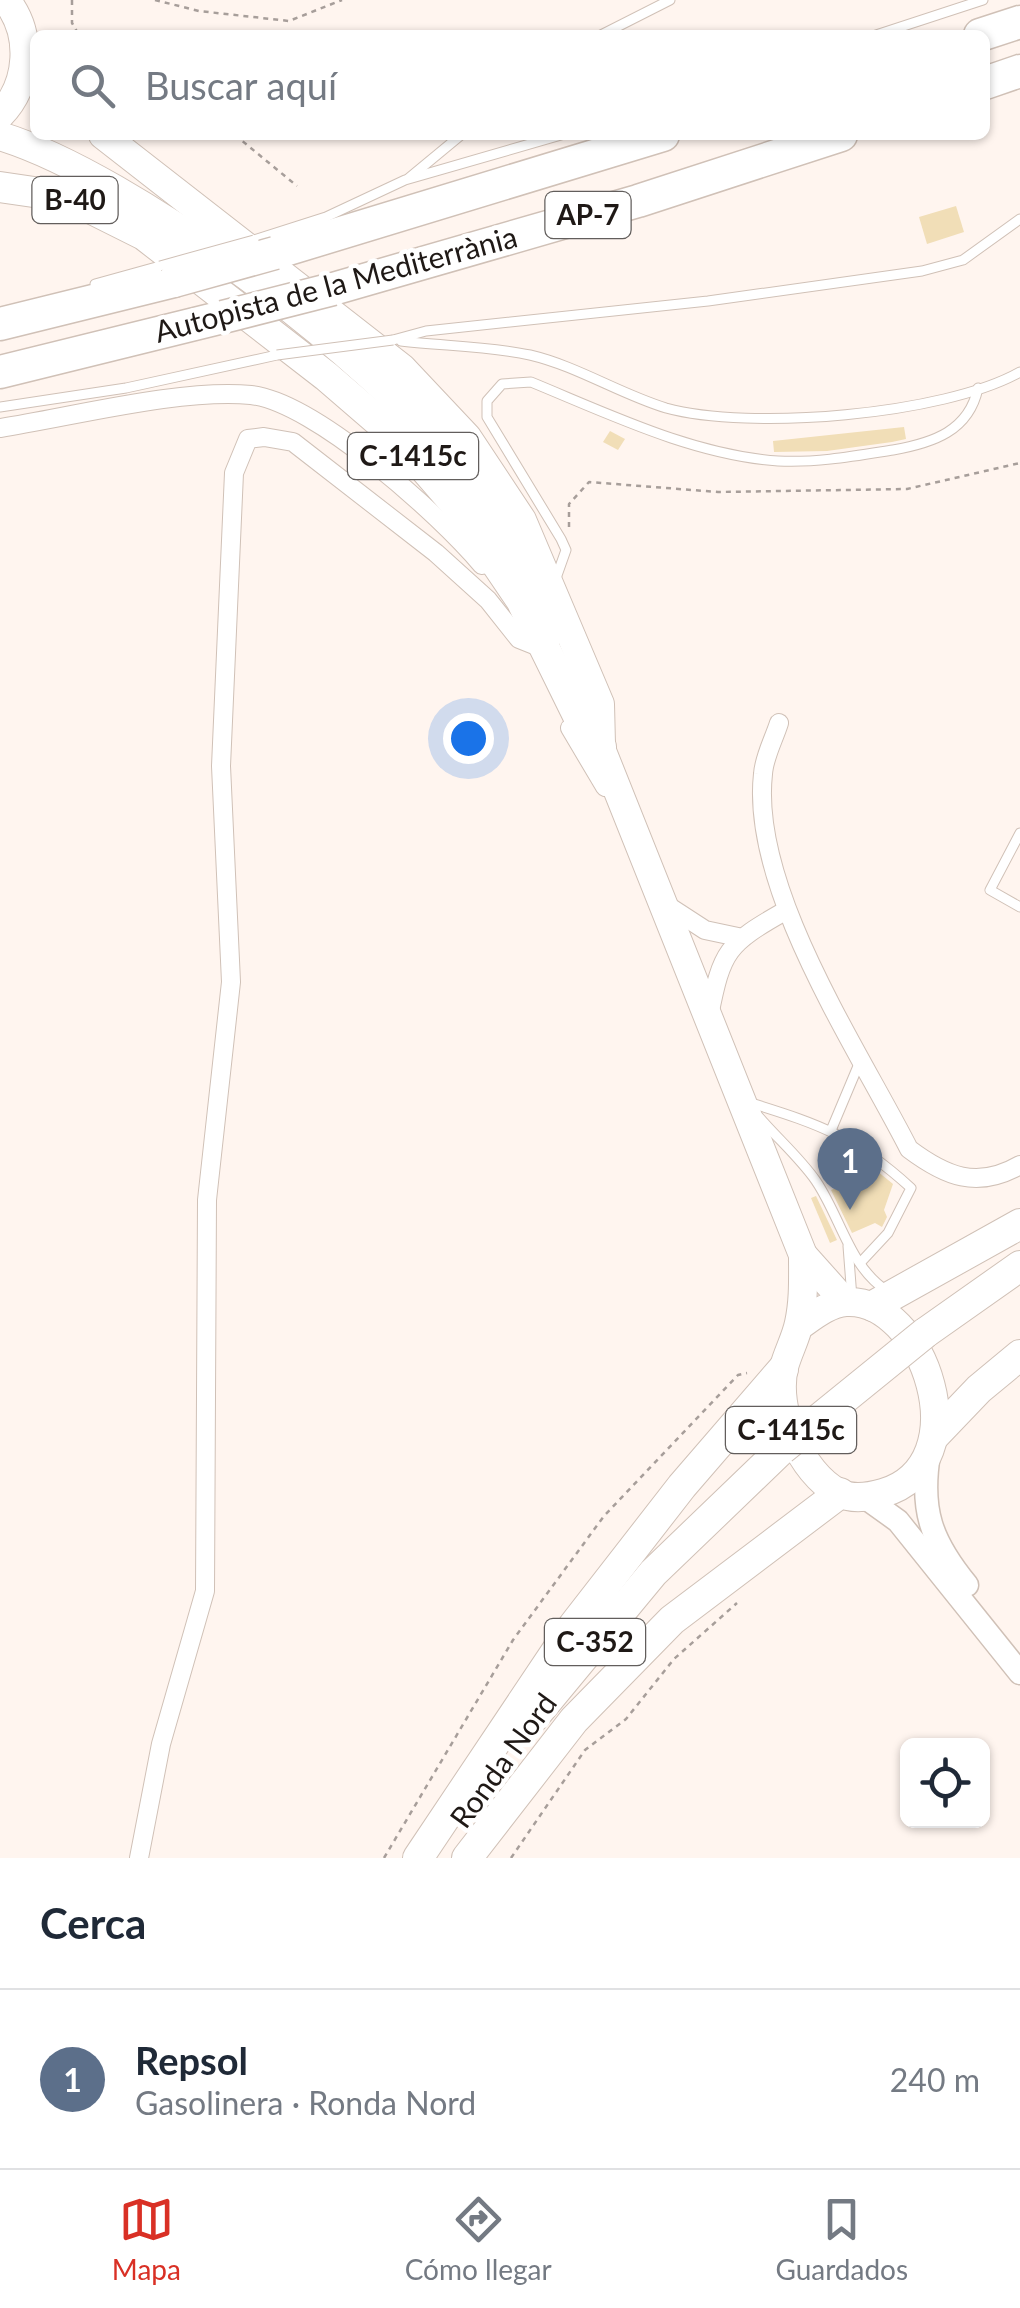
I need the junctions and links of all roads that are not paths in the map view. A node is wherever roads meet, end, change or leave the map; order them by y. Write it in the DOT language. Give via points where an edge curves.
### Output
graph roads {
  1 [pos="6,0"];
  2 [pos="670,0"];
  3 [pos="983,0"];
  4 [pos="1020,22"];
  5 [pos="611,30"];
  6 [pos="891,30"];
  7 [pos="990,32"];
  8 [pos="1020,70"];
  9 [pos="30,71"];
  10 [pos="990,81"];
  11 [pos="0,114"];
  12 [pos="0,136"];
  13 [pos="89,140"];
  14 [pos="109,140"];
  15 [pos="455,140"];
  16 [pos="544,140"];
  17 [pos="645,140"];
  18 [pos="825,140"];
  19 [pos="406,180"];
  20 [pos="0,187"];
  21 [pos="1020,219"];
  22 [pos="144,235"];
  23 [pos="190,238"];
  24 [pos="265,246"];
  25 [pos="167,273"];
  26 [pos="77,288"];
  27 [pos="0,324"];
  28 [pos="393,340"];
  29 [pos="0,372"];
  30 [pos="1020,372"];
  31 [pos="978,388"];
  32 [pos="0,407"];
  33 [pos="0,428"];
  34 [pos="551,590"];
  35 [pos="534,646"];
  36 [pos="779,723"];
  37 [pos="601,748"];
  38 [pos="627,823"];
  39 [pos="1020,833"];
  40 [pos="665,904"];
  41 [pos="1020,907"];
  42 [pos="785,910"];
  43 [pos="738,938"];
  44 [pos="709,1016"];
  45 [pos="862,1057"];
  46 [pos="744,1100"];
  47 [pos="832,1128"];
  48 [pos="1020,1165"];
  49 [pos="1020,1224"];
  50 [pos="848,1246"];
  51 [pos="803,1255"];
  52 [pos="861,1262"];
  53 [pos="1020,1266"];
  54 [pos="1020,1286"];
  55 [pos="865,1301"];
  56 [pos="799,1326"];
  57 [pos="928,1341"];
  58 [pos="1020,1355"];
  59 [pos="785,1365"];
  60 [pos="932,1444"];
  61 [pos="786,1458"];
  62 [pos="853,1496"];
  63 [pos="1020,1649"];
  64 [pos="1020,1673"];
  65 [pos="140,1858"];
  66 [pos="418,1858"];
  67 [pos="435,1858"];
  68 [pos="452,1858"];
  69 [pos="467,1858"];
  1 -- 9 [label="main road" via="20,24"];
  2 -- 5 [label="lane"];
  3 -- 6 [label="lane"];
  4 -- 7 [label="highway"];
  8 -- 10 [label="highway"];
  9 -- 11 [label="main road"];
  12 -- 23 [label="main road, C-1415c" via="89,175"];
  13 -- 23 [label="main road, C-1415c"];
  14 -- 34 [label="main road, C-1415c" via="434,400 494,474"];
  15 -- 19 [label="lane"];
  16 -- 19 [label="lane"];
  17 -- 24 [label="highway, Autopista de la Mediterrània / AP-7"];
  18 -- 29 [label="highway, Autopista de la Mediterrània / AP-7, bridge" via="333,288"];
  19 -- 24 [label="lane"];
  20 -- 22 [label="highway, B-40" via="68,197"];
  21 -- 28 [label="lane" via="972,255 922,272"];
  22 -- 37 [label="highway, C-1415c" via="398,439 458,507 521,600 582,726"];
  23 -- 37 [label="main road, C-1415c" via="376,381 456,467 534,592"];
  24 -- 25 [label="highway, Autopista de la Mediterrània / AP-7, bridge"];
  25 -- 26 [label="lane"];
  25 -- 27 [label="highway, Autopista de la Mediterrània / AP-7"];
  28 -- 31 [label="lane" via="532,356 664,407 714,418 791,418 914,404"];
  28 -- 32 [label="lane, bridge"];
  30 -- 31 [label="lane"];
  31 -- 34 [label="lane" via="969,416 951,432 910,447 779,460 705,448 531,382 502,384 487,401 487,417 566,550"];
  33 -- 35 [label="street" via="202,396 252,395 291,406 407,493 471,552 508,595"];
  34 -- 37 [label="main road, C-1415c" via="600,704"];
  35 -- 38 [label="street" via="573,734"];
  35 -- 65 [label="street" via="436,552 293,442 248,439 234,474 221,766 231,982 207,1200 206,1591 161,1744"];
  36 -- 42 [label="street" via="762,772 763,832"];
  37 -- 38 [label="main road, C-1415c"];
  38 -- 40 [label="main road, C-1415c"];
  39 -- 41 [label="lane" via="990,890"];
  40 -- 43 [label="street" via="704,930"];
  40 -- 44 [label="main road, C-1415c"];
  42 -- 43 [label="street"];
  42 -- 45 [label="street"];
  43 -- 44 [label="street" via="718,968"];
  44 -- 46 [label="main road, C-1415c"];
  45 -- 47 [label="lane"];
  45 -- 48 [label="street" via="909,1149 945,1175 1000,1176"];
  46 -- 47 [label="lane"];
  46 -- 50 [label="lane" via="817,1182"];
  46 -- 51 [label="main road, C-1415c"];
  47 -- 52 [label="lane" via="873,1152 912,1188 888,1232"];
  49 -- 55 [label="highway"];
  50 -- 52 [label="lane"];
  50 -- 55 [label="lane"];
  51 -- 55 [label="main road, C-1415c"];
  51 -- 56 [label="main road, C-1415c"];
  52 -- 55 [label="lane" via="872,1282"];
  53 -- 57 [label="highway, Ronda Nord / C-352"];
  54 -- 57 [label="highway, Ronda Nord / C-352"];
  55 -- 56 [label="main road"];
  55 -- 60 [label="main road, C-1415c" via="909,1339 931,1377"];
  56 -- 59 [label="main road, C-1415c"];
  57 -- 61 [label="highway, Ronda Nord / C-352, bridge"];
  58 -- 60 [label="highway" via="979,1389"];
  59 -- 62 [label="main road, C-1415c" via="783,1401 792,1434 813,1471"];
  59 -- 66 [label="highway" via="574,1625"];
  60 -- 62 [label="main road" via="896,1489"];
  60 -- 63 [label="street, C-1415c" via="922,1492 931,1530"];
  61 -- 67 [label="highway, Ronda Nord / C-352" via="628,1603 535,1716"];
  61 -- 68 [label="highway, Ronda Nord / C-352" via="610,1647"];
  62 -- 64 [label="street, C-1415c" via="898,1520"];
  62 -- 69 [label="highway" via="672,1620 574,1720"];
}
